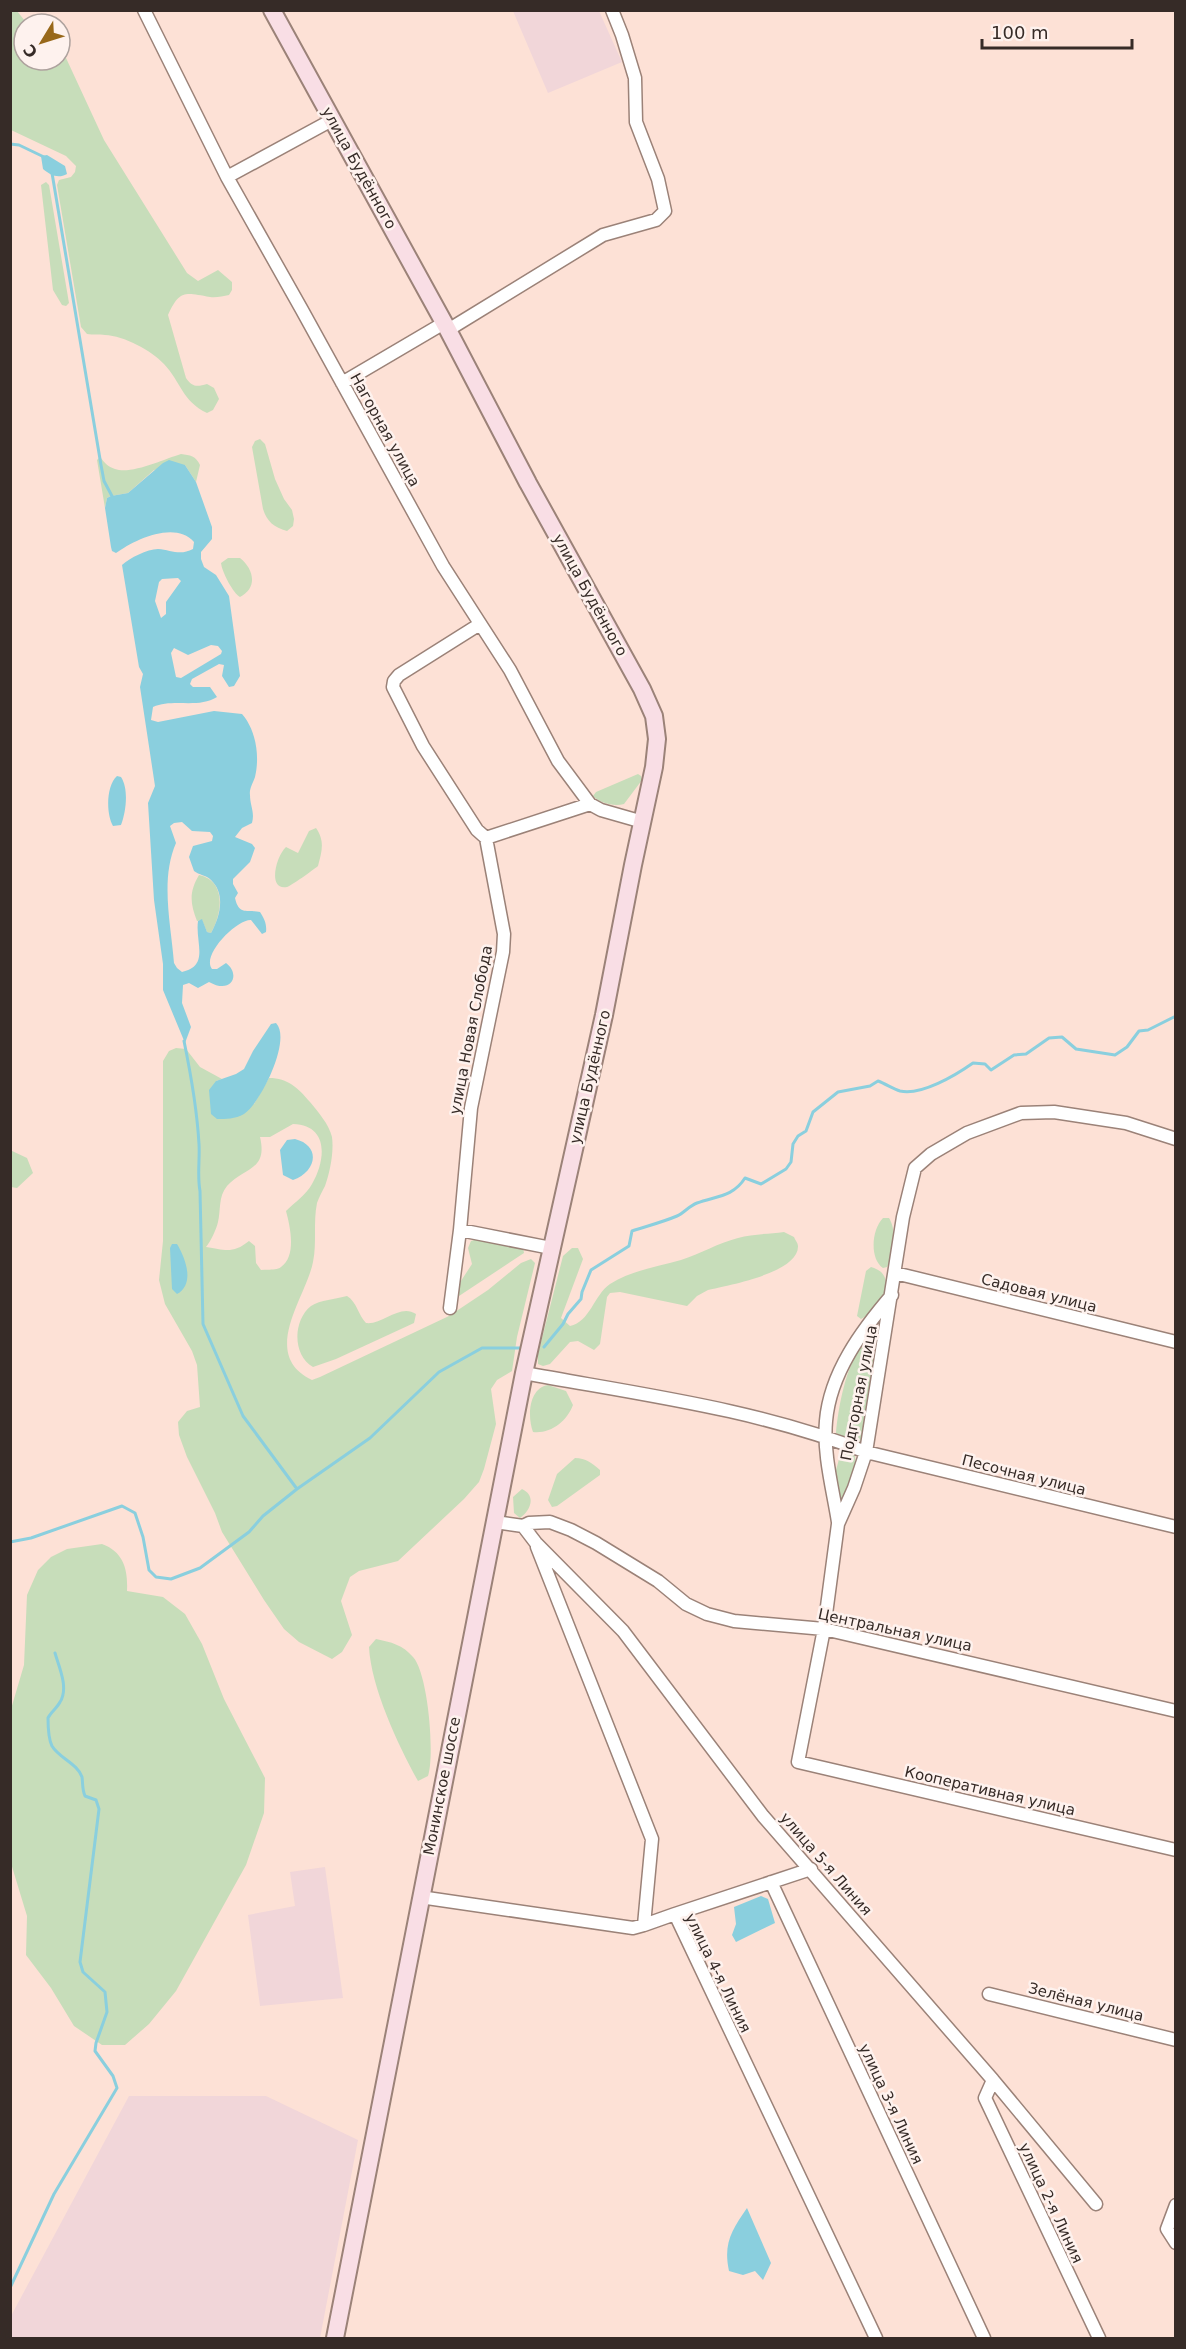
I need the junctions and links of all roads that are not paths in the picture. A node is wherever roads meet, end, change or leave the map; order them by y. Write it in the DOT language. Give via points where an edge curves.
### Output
graph roads {
  1 [pos="144,10"];
  2 [pos="272,10"];
  3 [pos="612,10"];
  4 [pos="332,120"];
  5 [pos="227,177"];
  6 [pos="446,326"];
  7 [pos="342,383"];
  8 [pos="480,624"];
  9 [pos="590,804"];
  10 [pos="643,822"];
  11 [pos="486,838"];
  12 [pos="1176,1138"];
  13 [pos="460,1230"];
  14 [pos="552,1241"];
  15 [pos="894,1273"];
  16 [pos="912,1278"];
  17 [pos="892,1294"];
  18 [pos="450,1308"];
  19 [pos="1176,1342"];
  20 [pos="524,1373"];
  21 [pos="826,1436"];
  22 [pos="866,1452"];
  23 [pos="495,1522"];
  24 [pos="838,1524"];
  25 [pos="523,1526"];
  26 [pos="1176,1527"];
  27 [pos="536,1543"];
  28 [pos="824,1629"];
  29 [pos="1176,1711"];
  30 [pos="798,1762"];
  31 [pos="1176,1850"];
  32 [pos="811,1869"];
  33 [pos="771,1882"];
  34 [pos="420,1897"];
  35 [pos="675,1914"];
  36 [pos="644,1925"];
  37 [pos="989,1994"];
  38 [pos="1176,2040"];
  39 [pos="993,2080"];
  40 [pos="1096,2204"];
  41 [pos="1176,2205"];
  42 [pos="1176,2243"];
  43 [pos="335,2338"];
  44 [pos="876,2338"];
  45 [pos="984,2338"];
  46 [pos="1099,2338"];
  1 -- 5 [label="street, Нагорная улица"];
  2 -- 4 [label="main road, улица Будённого"];
  3 -- 6 [label="street" via="635,78 636,122 658,179 665,211 656,220 603,235"];
  4 -- 5 [label="street"];
  4 -- 6 [label="main road, улица Будённого"];
  5 -- 7 [label="street, Нагорная улица"];
  6 -- 7 [label="street"];
  6 -- 10 [label="main road, улица Будённого" via="654,716 657,739"];
  7 -- 8 [label="street, Нагорная улица" via="443,566"];
  8 -- 9 [label="street, Нагорная улица" via="510,670 558,761"];
  8 -- 11 [label="street, улица Новая Слобода" via="399,675 393,687 423,746"];
  9 -- 10 [label="street"];
  9 -- 11 [label="street"];
  10 -- 14 [label="main road, улица Будённого" via="604,1016"];
  11 -- 13 [label="street, улица Новая Слобода" via="504,934 503,952 471,1108"];
  12 -- 15 [label="street, Подгорная улица" via="1126,1123 1054,1113 1021,1113 967,1133 915,1168"];
  13 -- 14 [label="street"];
  13 -- 18 [label="street, улица Новая Слобода"];
  14 -- 20 [label="main road, Монинское шоссе"];
  15 -- 16 [label="street, Садовая улица"];
  15 -- 17 [label="street, Подгорная улица"];
  16 -- 17 [label="street"];
  16 -- 19 [label="street, Садовая улица"];
  17 -- 21 [label="street" via="837,1377 829,1401"];
  17 -- 22 [label="street, Подгорная улица"];
  20 -- 21 [label="street" via="674,1399"];
  20 -- 23 [label="main road, Монинское шоссе"];
  21 -- 22 [label="street, Песочная улица"];
  21 -- 24 [label="street"];
  22 -- 24 [label="street, Подгорная улица"];
  22 -- 26 [label="street, Песочная улица"];
  23 -- 25 [label="street, Центральная улица"];
  23 -- 34 [label="main road, Монинское шоссе"];
  24 -- 28 [label="street, Подгорная улица"];
  25 -- 27 [label="street"];
  25 -- 28 [label="street, Центральная улица" via="550,1522 571,1530 707,1614 734,1621"];
  27 -- 32 [label="street, улица 5-я Линия" via="623,1631 764,1816"];
  27 -- 36 [label="street" via="652,1839"];
  28 -- 29 [label="street, Центральная улица"];
  28 -- 30 [label="street, Подгорная улица"];
  30 -- 31 [label="street, Кооперативная улица"];
  32 -- 33 [label="street"];
  32 -- 39 [label="street, улица 5-я Линия"];
  33 -- 35 [label="street"];
  33 -- 45 [label="street, улица 3-я Линия"];
  34 -- 36 [label="street, улица 4-я Линия" via="633,1929"];
  34 -- 43 [label="main road, Монинское шоссе"];
  35 -- 36 [label="street, улица 4-я Линия"];
  35 -- 44 [label="street, улица 4-я Линия"];
  37 -- 38 [label="street, Зелёная улица"];
  39 -- 40 [label="street, улица 5-я Линия"];
  39 -- 46 [label="street, улица 2-я Линия" via="985,2098"];
  41 -- 42 [label="street" via="1167,2229"];
}
